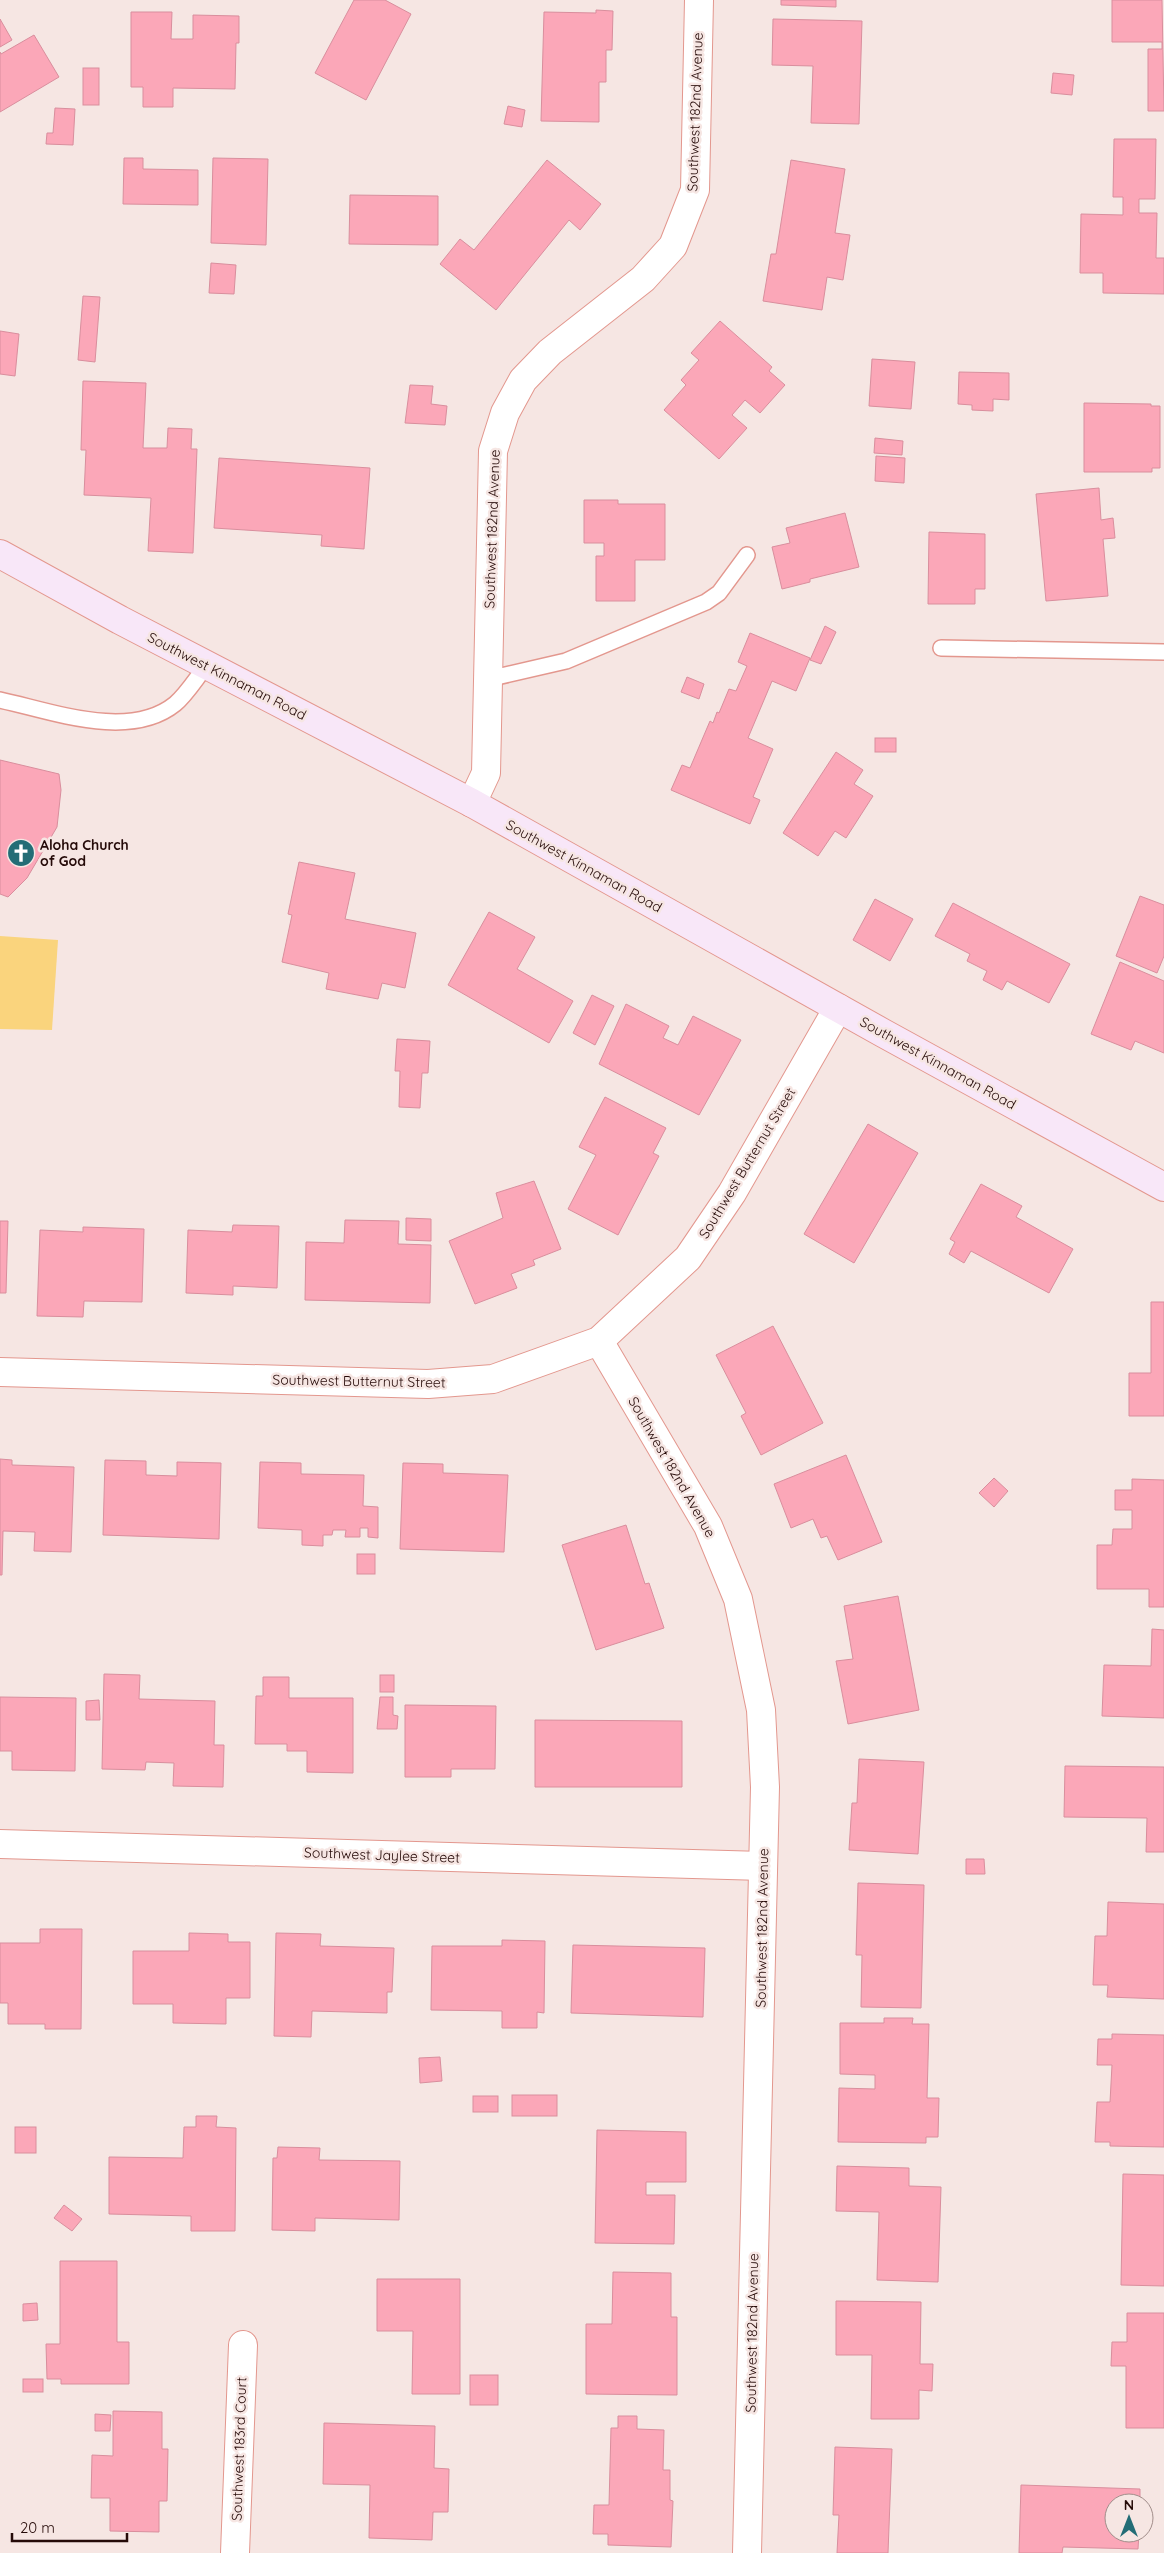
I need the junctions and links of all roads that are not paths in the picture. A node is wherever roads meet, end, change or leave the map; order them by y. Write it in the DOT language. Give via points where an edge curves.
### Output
graph roads {
  1 [pos="699,0"];
  2 [pos="0,554"];
  3 [pos="747,555"];
  4 [pos="941,648"];
  5 [pos="1164,652"];
  6 [pos="207,665"];
  7 [pos="488,679"];
  8 [pos="0,700"];
  9 [pos="472,803"];
  10 [pos="838,1008"];
  11 [pos="1164,1186"];
  12 [pos="599,1341"];
  13 [pos="0,1372"];
  14 [pos="0,1844"];
  15 [pos="764,1866"];
  16 [pos="243,2345"];
  17 [pos="235,2553"];
  18 [pos="747,2553"];
  1 -- 7 [label="street, Southwest 182nd Avenue" via="695,190 674,246 643,279 550,352 523,380 505,413 493,451"];
  2 -- 6 [label="main road, Southwest Kinnaman Road"];
  3 -- 7 [label="lane" via="719,593 706,602 566,662"];
  4 -- 5 [label="lane"];
  6 -- 8 [label="lane" via="175,704 150,718 100,722"];
  6 -- 9 [label="main road, Southwest Kinnaman Road"];
  7 -- 9 [label="street, Southwest 182nd Avenue" via="486,773"];
  9 -- 10 [label="main road, Southwest Kinnaman Road"];
  10 -- 11 [label="main road, Southwest Kinnaman Road"];
  10 -- 12 [label="street, Southwest Butternut Street" via="732,1194 688,1258"];
  12 -- 13 [label="street, Southwest Butternut Street" via="493,1379 428,1384"];
  12 -- 15 [label="street, Southwest 182nd Avenue" via="708,1526 738,1599 761,1710 765,1787"];
  14 -- 15 [label="street, Southwest Jaylee Street"];
  15 -- 18 [label="street, Southwest 182nd Avenue"];
  16 -- 17 [label="street, Southwest 183rd Court"];
}
